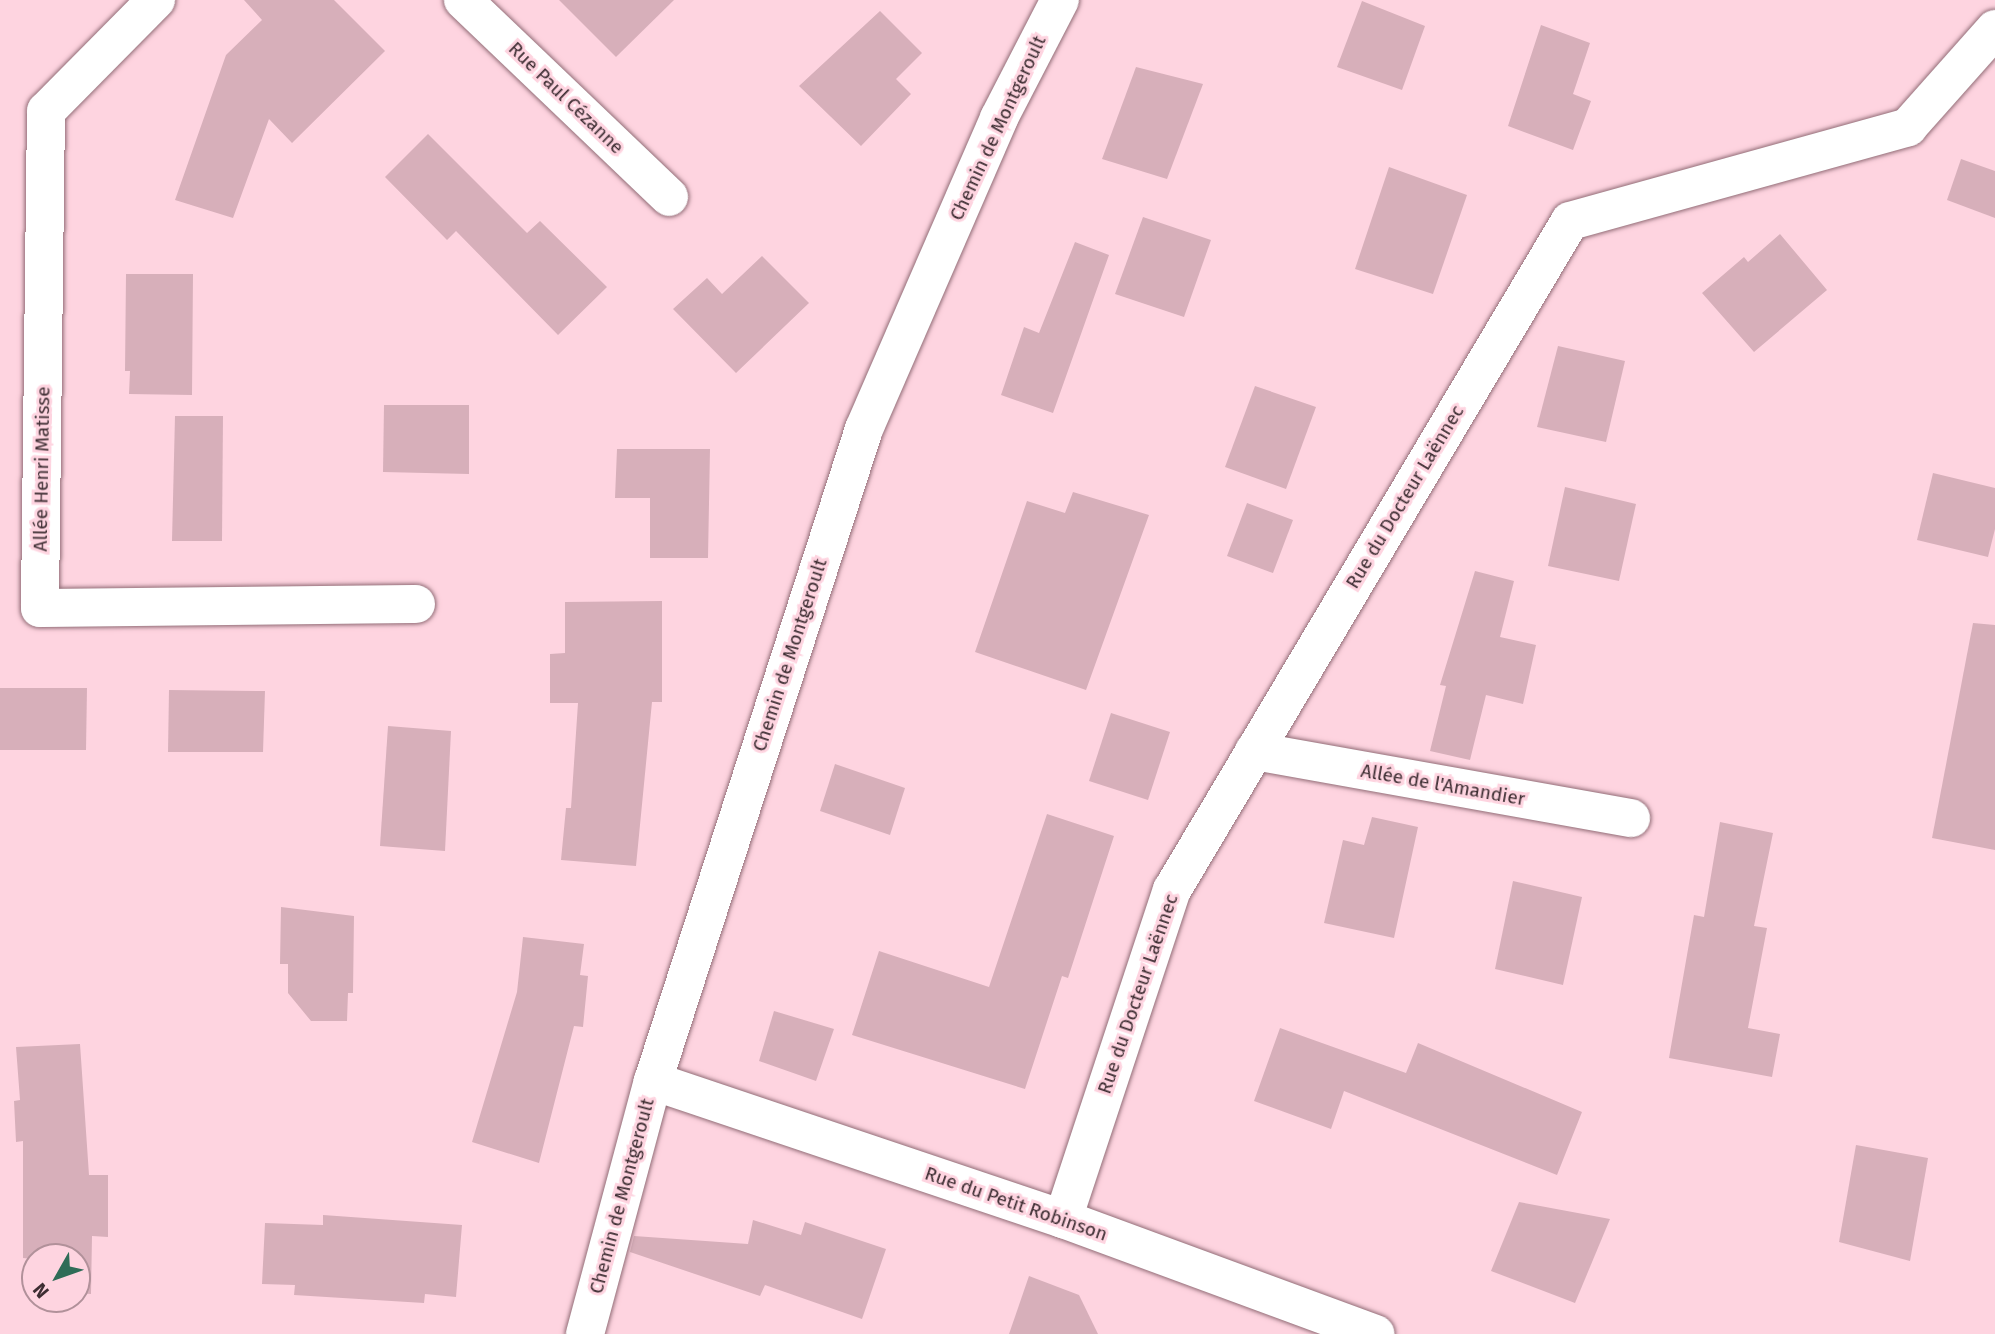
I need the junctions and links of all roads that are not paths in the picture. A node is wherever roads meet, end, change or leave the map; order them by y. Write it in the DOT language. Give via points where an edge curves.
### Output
graph roads {
  1 [pos="156,0"];
  2 [pos="463,0"];
  3 [pos="1060,0"];
  4 [pos="1995,29"];
  5 [pos="669,197"];
  6 [pos="416,604"];
  7 [pos="1254,751"];
  8 [pos="1631,818"];
  9 [pos="653,1081"];
  10 [pos="1063,1219"];
  11 [pos="585,1334"];
  12 [pos="1376,1334"];
  1 -- 6 [label="street, Allée Henri Matisse" via="46,111 40,608"];
  2 -- 5 [label="street, Rue Paul Cézanne"];
  3 -- 9 [label="street, Chemin de Montgeroult" via="999,118 864,429"];
  4 -- 7 [label="street, Rue du Docteur Laënnec" via="1908,127 1570,221"];
  7 -- 8 [label="street, Allée de l'Amandier"];
  7 -- 10 [label="street, Rue du Docteur Laënnec" via="1172,890"];
  9 -- 10 [label="street, Rue du Petit Robinson"];
  9 -- 11 [label="street, Chemin de Montgeroult"];
  10 -- 12 [label="street, Rue du Petit Robinson"];
}
